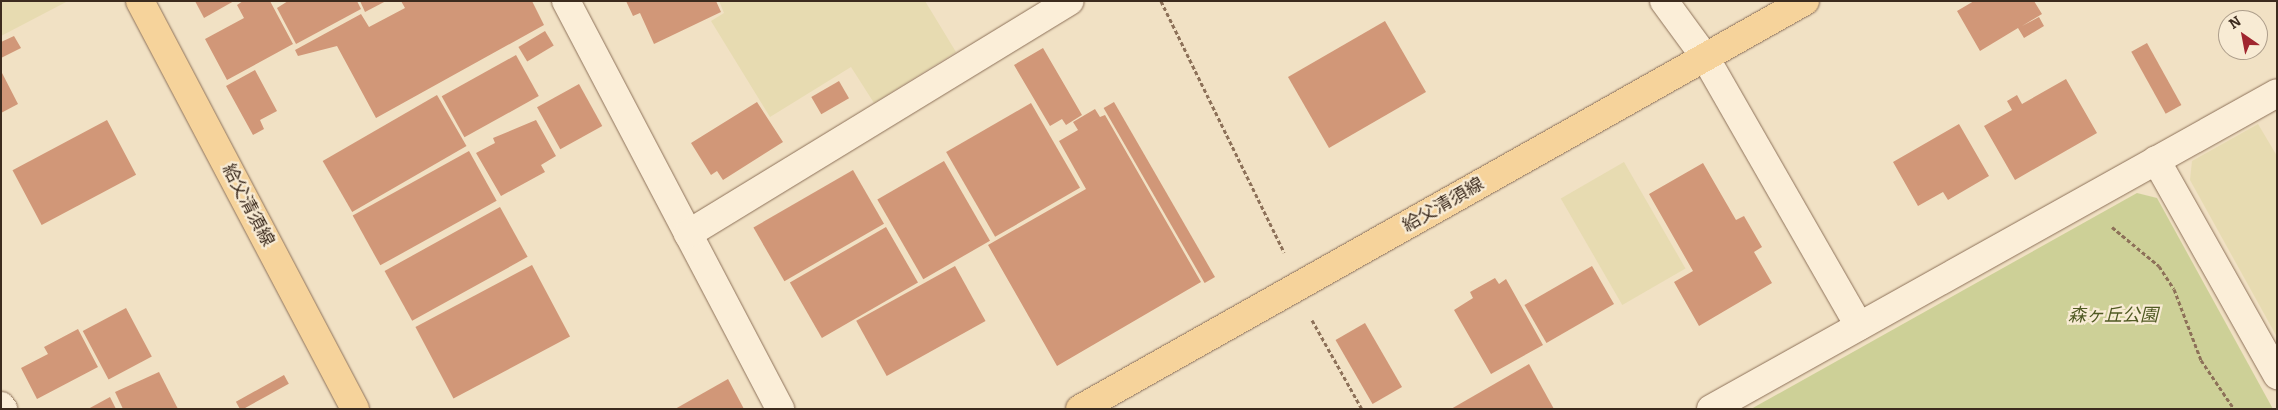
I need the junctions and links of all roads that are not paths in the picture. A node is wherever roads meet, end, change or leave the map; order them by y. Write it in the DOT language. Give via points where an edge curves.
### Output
graph roads {
  1 [pos="140,1"];
  2 [pos="566,1"];
  3 [pos="1070,1"];
  4 [pos="1664,1"];
  5 [pos="1806,1"];
  6 [pos="1706,57"];
  7 [pos="2277,93"];
  8 [pos="2156,160"];
  9 [pos="688,234"];
  10 [pos="1859,326"];
  11 [pos="2277,376"];
  12 [pos="355,409"];
  13 [pos="780,409"];
  14 [pos="1080,409"];
  15 [pos="1711,409"];
  1 -- 12 [label="main road, 給父清須線"];
  2 -- 9 [label="street"];
  3 -- 9 [label="street"];
  4 -- 6 [label="street"];
  5 -- 6 [label="main road, 給父清須線"];
  6 -- 10 [label="street"];
  6 -- 14 [label="main road, 給父清須線"];
  7 -- 8 [label="street"];
  8 -- 10 [label="street"];
  8 -- 11 [label="street"];
  9 -- 13 [label="street"];
  10 -- 15 [label="street"];
}
